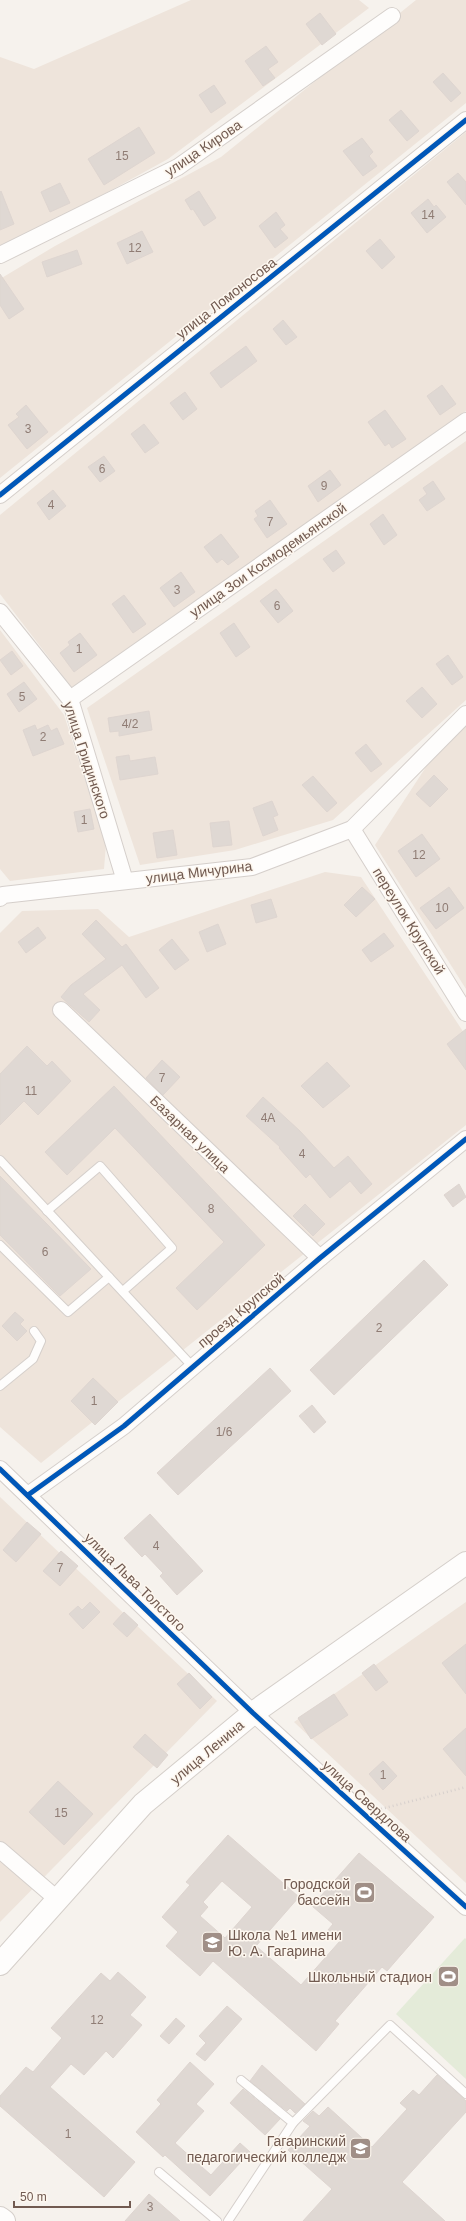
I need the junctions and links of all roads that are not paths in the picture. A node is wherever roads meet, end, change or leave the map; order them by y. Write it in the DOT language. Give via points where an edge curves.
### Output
graph roads {
  1 [pos="392,16"];
  2 [pos="466,120"];
  3 [pos="0,255"];
  4 [pos="466,421"];
  5 [pos="0,495"];
  6 [pos="0,612"];
  7 [pos="70,699"];
  8 [pos="466,714"];
  9 [pos="352,829"];
  10 [pos="125,881"];
  11 [pos="1,895"];
  12 [pos="61,1010"];
  13 [pos="466,1012"];
  14 [pos="466,1139"];
  15 [pos="0,1160"];
  16 [pos="47,1211"];
  17 [pos="0,1245"];
  18 [pos="320,1258"];
  19 [pos="109,1277"];
  20 [pos="123,1291"];
  21 [pos="34,1331"];
  22 [pos="193,1367"];
  23 [pos="0,1386"];
  24 [pos="0,1469"];
  25 [pos="28,1495"];
  26 [pos="466,1563"];
  27 [pos="253,1713"];
  28 [pos="0,1850"];
  29 [pos="57,1899"];
  30 [pos="466,1907"];
  31 [pos="0,1964"];
  32 [pos="241,2080"];
  33 [pos="466,2094"];
  34 [pos="294,2124"];
  35 [pos="159,2172"];
  36 [pos="0,2218"];
  37 [pos="4,2221"];
  38 [pos="217,2221"];
  39 [pos="228,2221"];
  1 -- 3 [label="street, улица Кирова" via="178,167"];
  2 -- 5 [label="street, улица Ломоносова"];
  4 -- 7 [label="street, улица Зои Космодемьянской"];
  6 -- 7 [label="street, улица Гридинского"];
  7 -- 10 [label="street, улица Гридинского"];
  8 -- 9 [label="street, улица Мичурина"];
  9 -- 10 [label="street, улица Мичурина" via="252,867"];
  9 -- 13 [label="street, переулок Крупской"];
  10 -- 11 [label="street, улица Мичурина"];
  12 -- 18 [label="street, Базарная улица"];
  14 -- 18 [label="street, проезд Крупской"];
  15 -- 16 [label="lane"];
  16 -- 19 [label="lane"];
  16 -- 20 [label="lane" via="100,1166 172,1248"];
  17 -- 19 [label="lane" via="68,1312"];
  18 -- 22 [label="street, проезд Крупской"];
  19 -- 20 [label="lane"];
  20 -- 22 [label="lane"];
  21 -- 23 [label="lane" via="41,1341 33,1359"];
  22 -- 25 [label="street, проезд Крупской" via="124,1426"];
  24 -- 25 [label="street, улица Льва Толстого"];
  25 -- 27 [label="street, улица Льва Толстого"];
  26 -- 27 [label="main road, улица Ленина"];
  27 -- 29 [label="main road, улица Ленина" via="143,1804"];
  27 -- 30 [label="street, улица Свердлова"];
  28 -- 29 [label="street"];
  29 -- 31 [label="main road, улица Ленина"];
  32 -- 34 [label="lane"];
  33 -- 34 [label="lane" via="390,2025"];
  34 -- 39 [label="lane"];
  35 -- 38 [label="lane"];
  36 -- 37 [label="main road"];
}
